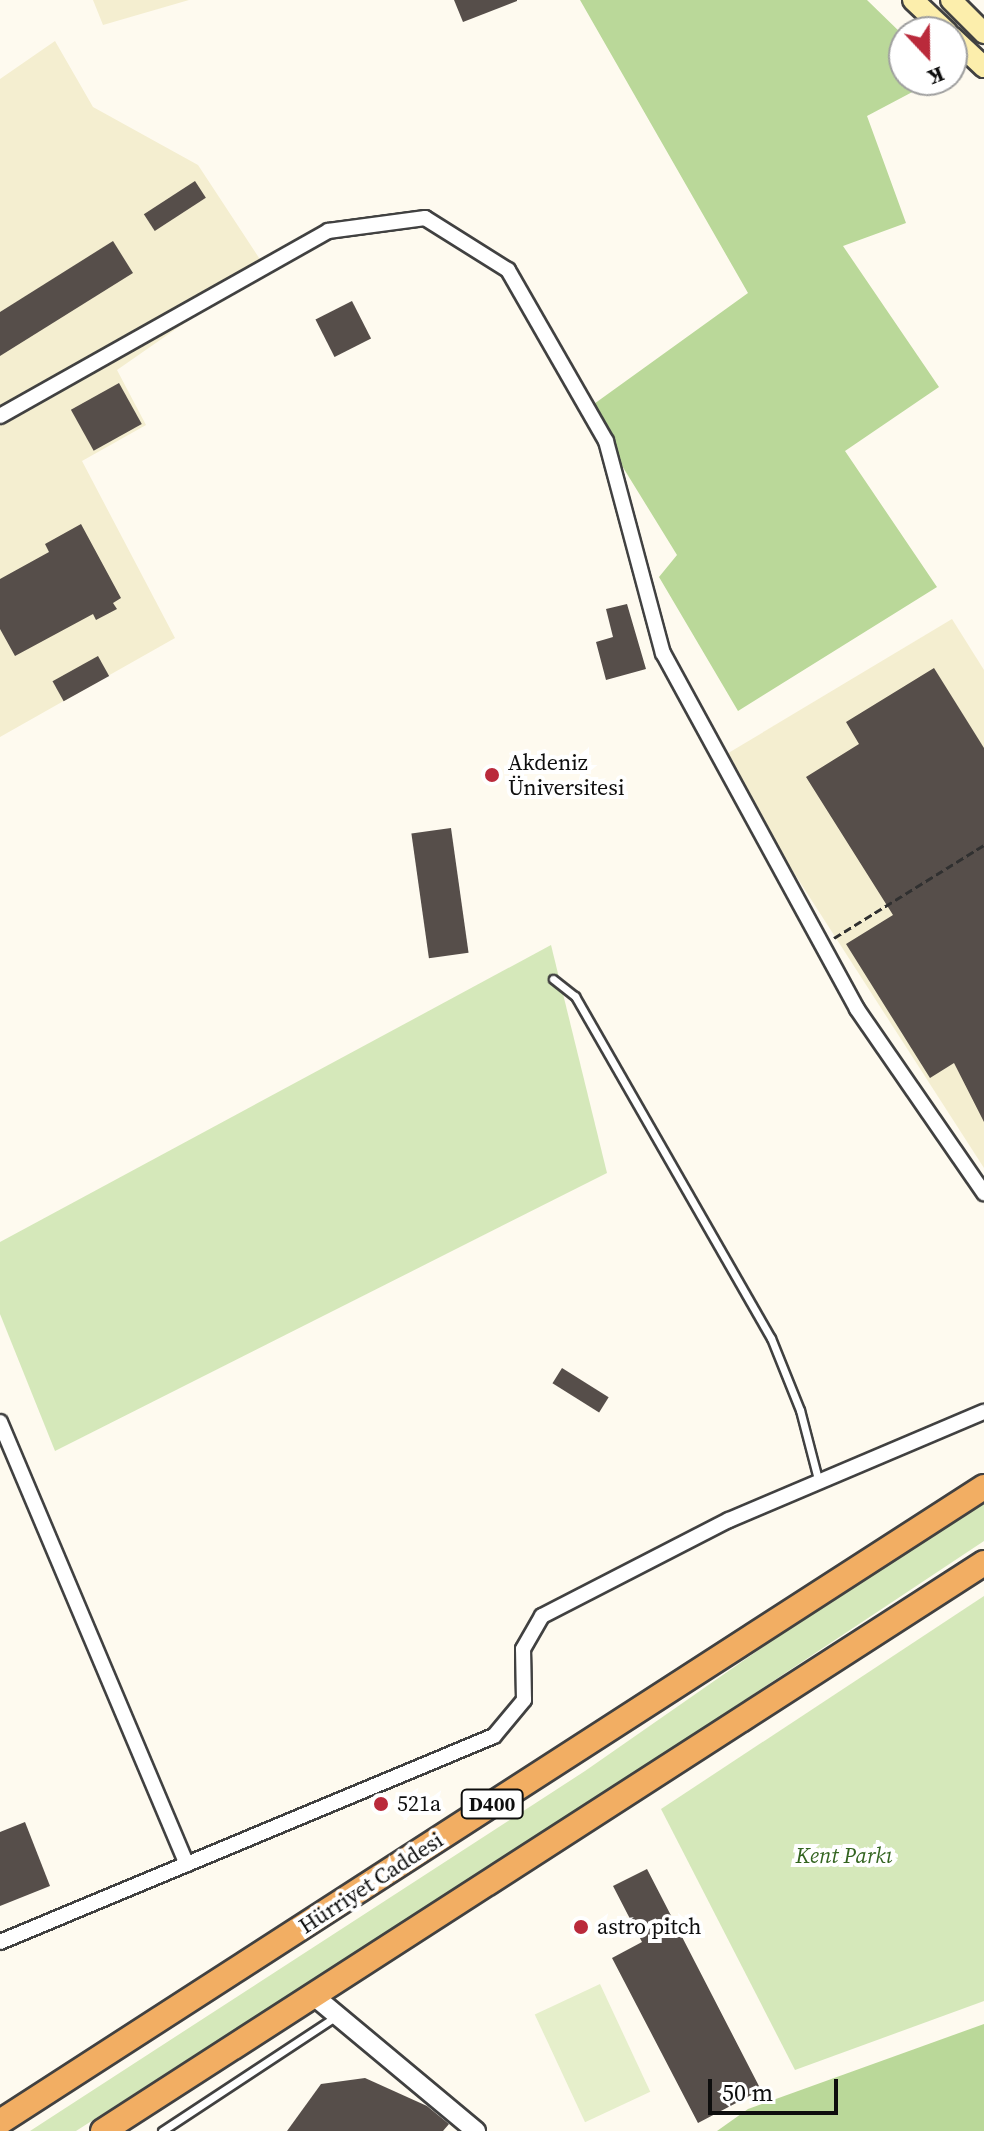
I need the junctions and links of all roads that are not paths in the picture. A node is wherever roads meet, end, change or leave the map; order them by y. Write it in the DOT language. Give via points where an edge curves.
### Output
graph roads {
  1 [pos="913,0"];
  2 [pos="951,0"];
  3 [pos="930,16"];
  4 [pos="984,33"];
  5 [pos="968,52"];
  6 [pos="984,67"];
  7 [pos="0,416"];
  8 [pos="553,979"];
  9 [pos="984,1193"];
  10 [pos="984,1412"];
  11 [pos="0,1422"];
  12 [pos="819,1483"];
  13 [pos="984,1487"];
  14 [pos="984,1563"];
  15 [pos="187,1864"];
  16 [pos="0,1942"];
  17 [pos="314,1996"];
  18 [pos="337,2015"];
  19 [pos="0,2122"];
  20 [pos="103,2131"];
  21 [pos="162,2131"];
  22 [pos="476,2131"];
  1 -- 3 [label="main road"];
  2 -- 4 [label="main road"];
  5 -- 6 [label="main road"];
  7 -- 9 [label="street" via="328,231 425,218 508,270 606,441 663,653 857,1009"];
  8 -- 12 [label="lane" via="575,996 765,1325 792,1385"];
  10 -- 12 [label="street"];
  11 -- 15 [label="street"];
  12 -- 15 [label="street" via="729,1520 542,1616 523,1649 524,1700 494,1736"];
  13 -- 19 [label="highway, Hürriyet Caddesi / D400"];
  14 -- 17 [label="highway"];
  15 -- 16 [label="street"];
  17 -- 18 [label="street"];
  17 -- 20 [label="highway"];
  18 -- 21 [label="lane"];
  18 -- 22 [label="street"];
}
